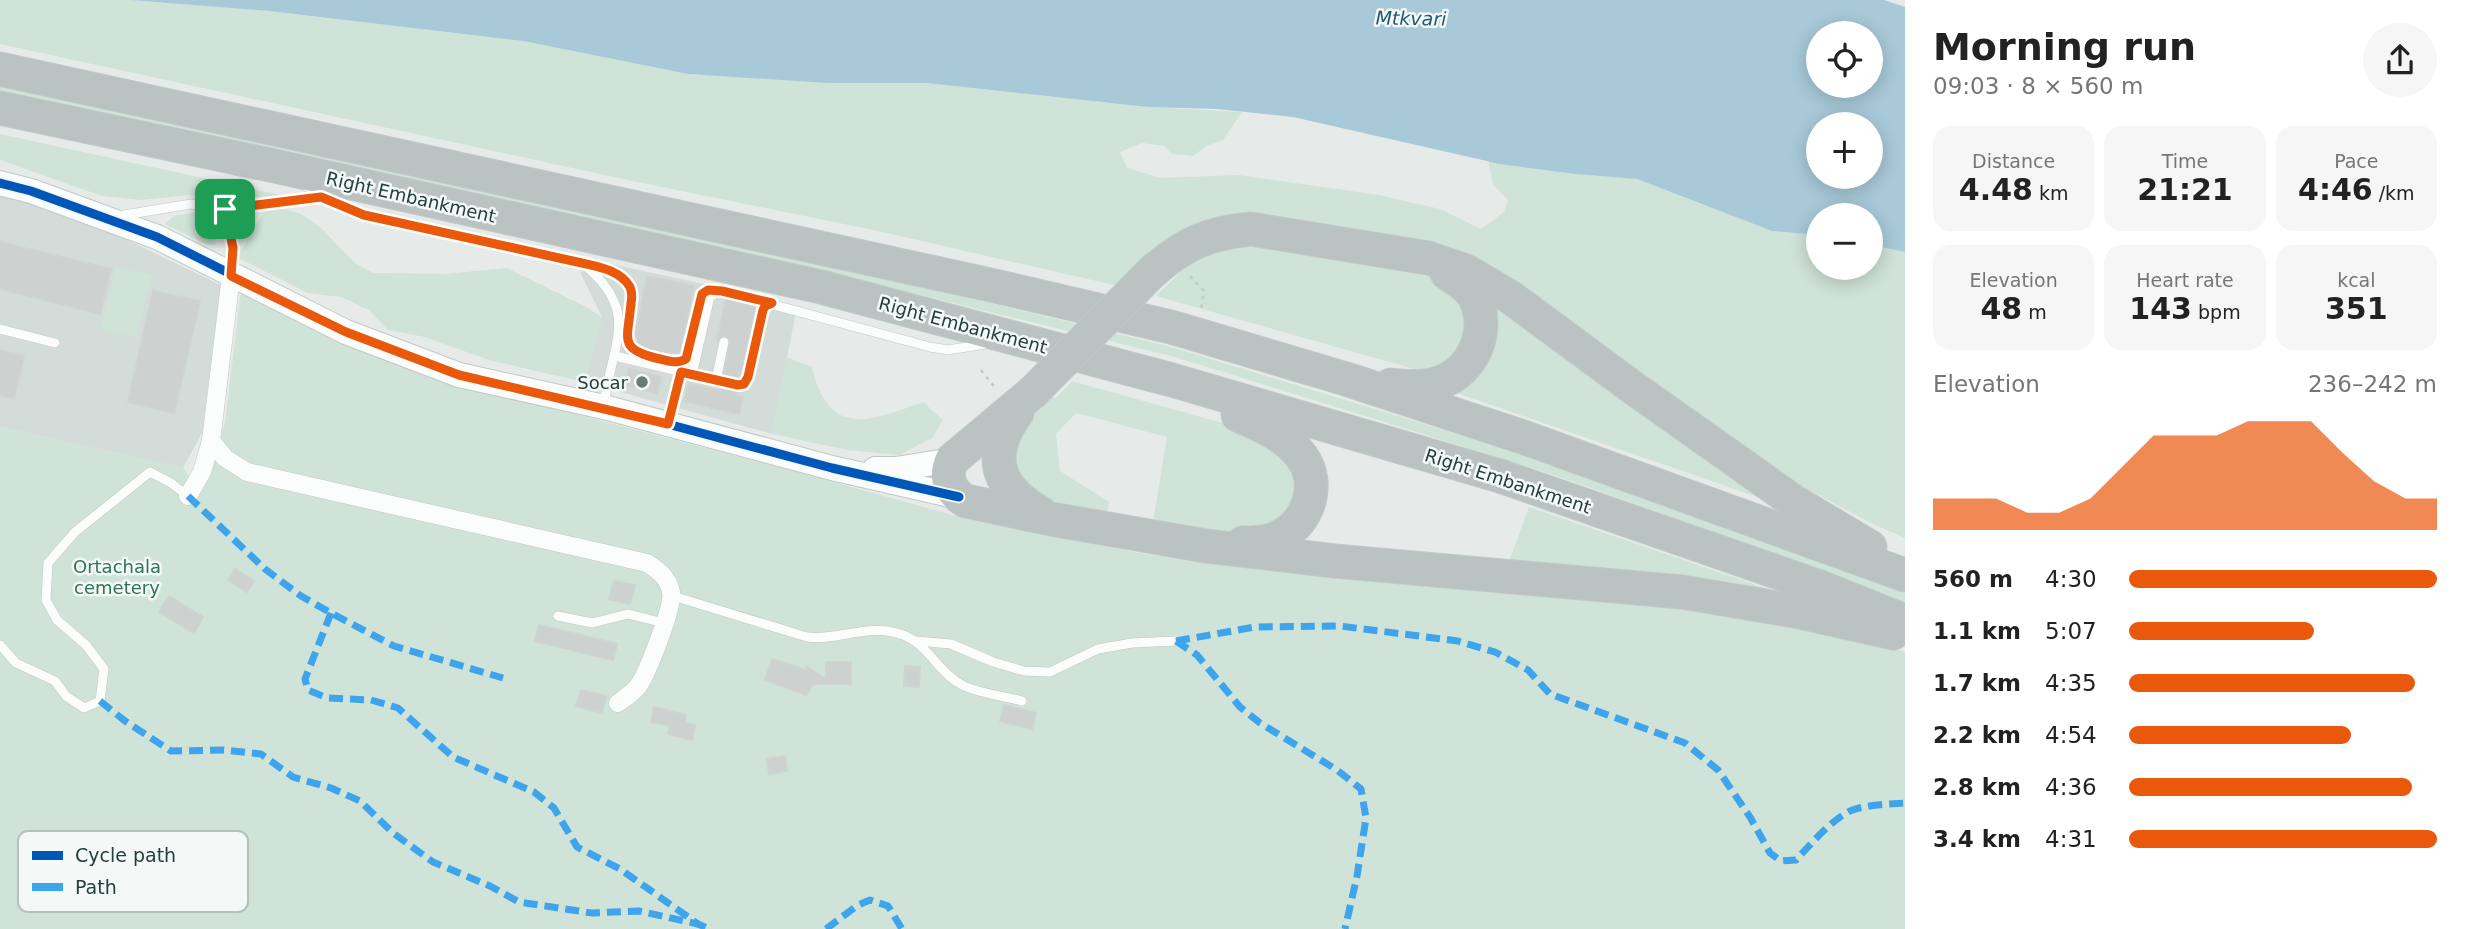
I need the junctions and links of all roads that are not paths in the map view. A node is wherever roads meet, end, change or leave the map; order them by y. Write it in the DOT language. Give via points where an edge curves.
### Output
graph roads {
  1 [pos="0,69"];
  2 [pos="0,108"];
  3 [pos="279,167"];
  4 [pos="0,183"];
  5 [pos="321,197"];
  6 [pos="225,209"];
  7 [pos="106,219"];
  8 [pos="1396,252"];
  9 [pos="582,263"];
  10 [pos="231,276"];
  11 [pos="722,291"];
  12 [pos="772,303"];
  13 [pos="0,329"];
  14 [pos="1014,338"];
  15 [pos="724,342"];
  16 [pos="55,343"];
  17 [pos="615,356"];
  18 [pos="681,372"];
  19 [pos="692,375"];
  20 [pos="1346,379"];
  21 [pos="716,380"];
  22 [pos="1172,380"];
  23 [pos="1018,394"];
  24 [pos="604,407"];
  25 [pos="668,424"];
  26 [pos="211,441"];
  27 [pos="959,455"];
  28 [pos="832,468"];
  29 [pos="1001,470"];
  30 [pos="188,496"];
  31 [pos="967,500"];
  32 [pos="1051,519"];
  33 [pos="1206,546"];
  34 [pos="1905,565"];
  35 [pos="1905,575"];
  36 [pos="673,596"];
  37 [pos="558,616"];
  38 [pos="1905,621"];
  39 [pos="664,622"];
  40 [pos="1905,637"];
  41 [pos="916,641"];
  42 [pos="1176,641"];
  43 [pos="0,645"];
  44 [pos="1022,701"];
  45 [pos="618,703"];
  1 -- 20 [label="highway, Right Embankment" via="995,286 1171,327"];
  2 -- 3 [label="highway, Right Embankment"];
  3 -- 5 [label="lane"];
  3 -- 14 [label="highway, Right Embankment" via="821,287"];
  4 -- 7 [label="street"];
  5 -- 6 [label="lane"];
  5 -- 9 [label="lane" via="364,215"];
  6 -- 7 [label="lane" via="191,204"];
  6 -- 10 [label="lane" via="233,248"];
  7 -- 10 [label="street" via="157,237"];
  8 -- 20 [label="highway" via="1446,272 1475,298 1481,326 1476,351 1462,370 1439,383 1409,388"];
  8 -- 23 [label="highway, bridge" via="1251,229 1227,231 1192,243 1152,272"];
  8 -- 34 [label="highway" via="1466,271 1510,297 1793,501"];
  9 -- 11 [label="lane" via="615,273 631,288 629,347 668,360 686,359 702,294"];
  9 -- 17 [label="lane" via="601,278 612,295 620,334"];
  10 -- 24 [label="street" via="346,332 459,375"];
  10 -- 26 [label="street"];
  11 -- 12 [label="lane"];
  11 -- 19 [label="lane" via="710,296"];
  12 -- 14 [label="lane" via="948,350"];
  12 -- 21 [label="lane" via="763,310 744,384"];
  13 -- 16 [label="lane"];
  14 -- 22 [label="highway, Right Embankment"];
  15 -- 21 [label="lane"];
  17 -- 18 [label="lane"];
  17 -- 24 [label="lane"];
  18 -- 19 [label="lane"];
  18 -- 25 [label="lane"];
  19 -- 21 [label="lane"];
  20 -- 35 [label="highway, Right Embankment" via="1523,437"];
  22 -- 33 [label="highway" via="1286,440 1303,458 1311,477 1306,510 1280,537"];
  22 -- 38 [label="highway, Right Embankment" via="1500,476"];
  23 -- 27 [label="highway"];
  23 -- 29 [label="highway" via="999,444"];
  24 -- 25 [label="street"];
  25 -- 28 [label="street"];
  26 -- 30 [label="street" via="202,472"];
  26 -- 36 [label="street" via="225,458 247,472 648,564 663,574"];
  27 -- 28 [label="street" via="896,469"];
  27 -- 29 [label="highway" via="986,450"];
  27 -- 31 [label="highway" via="948,469 948,481 952,490"];
  28 -- 31 [label="street"];
  29 -- 31 [label="highway" via="1001,485 992,496"];
  29 -- 32 [label="highway" via="1023,504"];
  30 -- 43 [label="lane" via="150,472 75,532 48,564 46,600 57,620 86,645 104,670 100,701 84,708 55,681 16,663"];
  31 -- 32 [label="highway"];
  32 -- 33 [label="highway"];
  33 -- 40 [label="highway" via="1682,592 1795,611"];
  36 -- 39 [label="street"];
  36 -- 41 [label="lane" via="807,637 885,630"];
  37 -- 39 [label="lane" via="592,623 628,614"];
  39 -- 45 [label="street" via="638,688"];
  41 -- 42 [label="lane" via="951,645 1024,671 1050,672 1098,649"];
  41 -- 44 [label="lane" via="963,685"];
}
